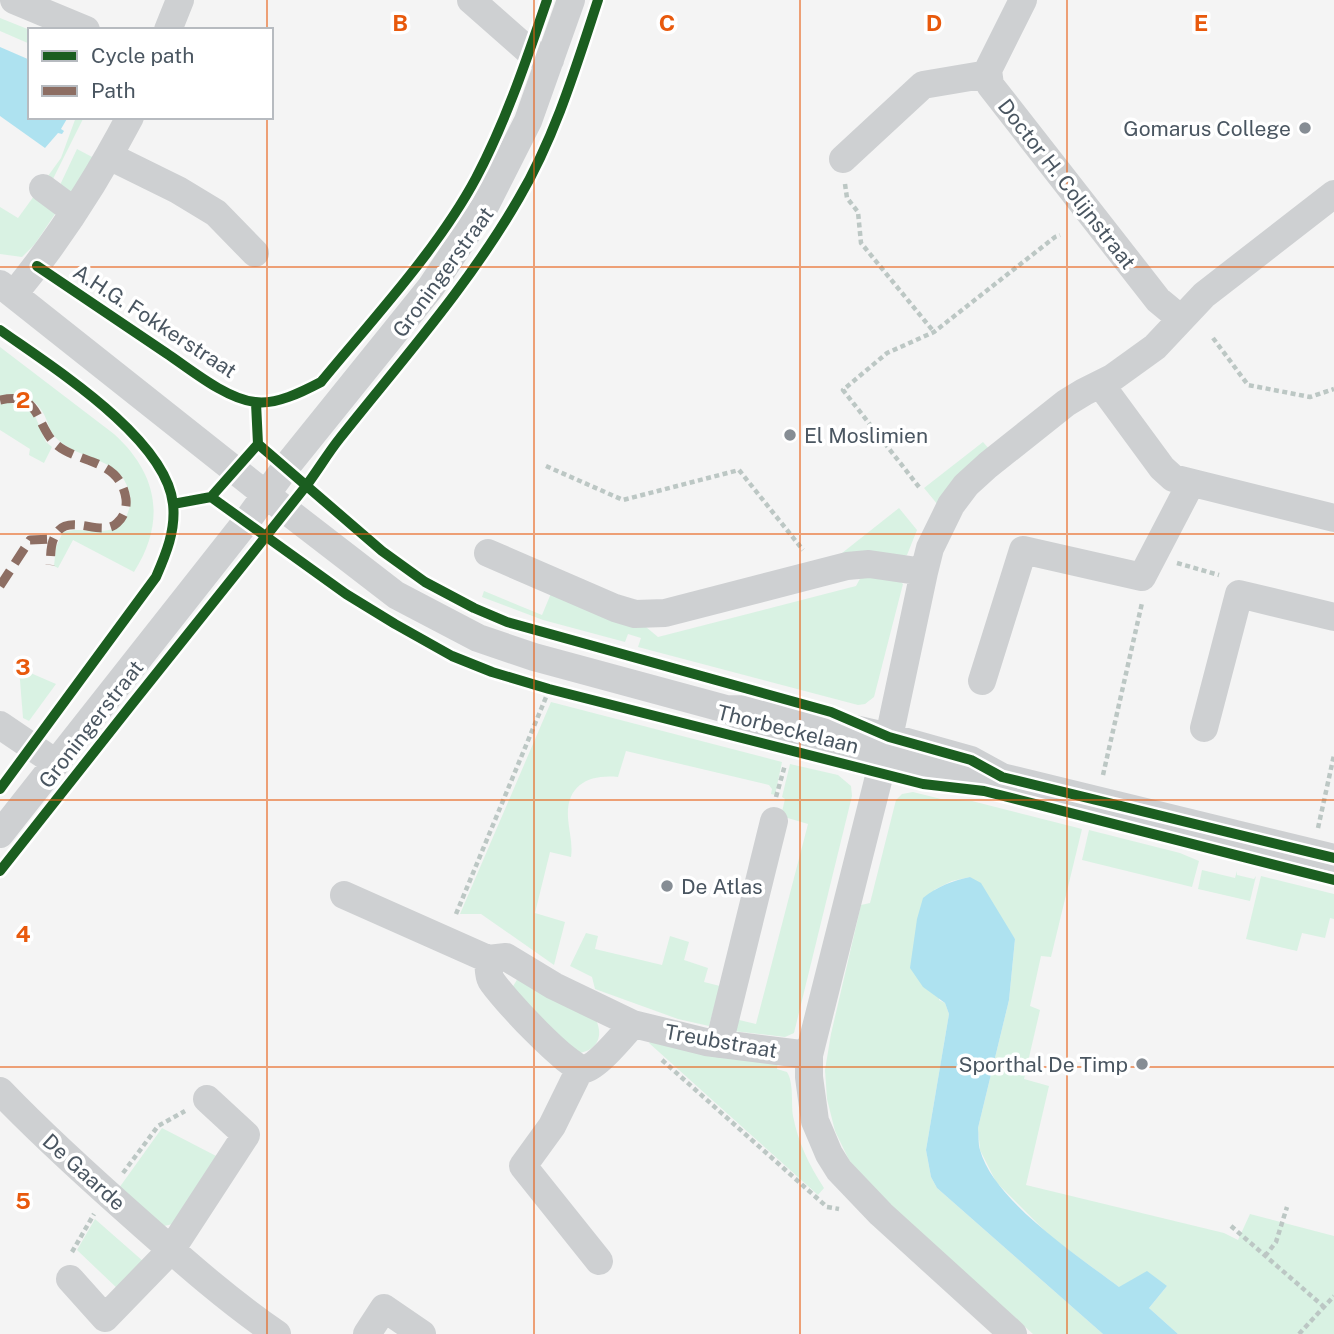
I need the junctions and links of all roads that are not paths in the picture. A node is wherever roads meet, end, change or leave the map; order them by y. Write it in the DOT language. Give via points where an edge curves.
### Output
graph roads {
  1 [pos="14,0"];
  2 [pos="180,0"];
  3 [pos="471,0"];
  4 [pos="571,0"];
  5 [pos="1023,0"];
  6 [pos="81,28"];
  7 [pos="168,28"];
  8 [pos="550,60"];
  9 [pos="988,74"];
  10 [pos="129,119"];
  11 [pos="110,156"];
  12 [pos="843,159"];
  13 [pos="43,188"];
  14 [pos="1334,194"];
  15 [pos="74,211"];
  16 [pos="255,253"];
  17 [pos="7,289"];
  18 [pos="1181,319"];
  19 [pos="1101,385"];
  20 [pos="1191,483"];
  21 [pos="265,494"];
  22 [pos="1334,517"];
  23 [pos="488,553"];
  24 [pos="924,572"];
  25 [pos="1334,617"];
  26 [pos="982,681"];
  27 [pos="0,725"];
  28 [pos="1204,728"];
  29 [pos="886,748"];
  30 [pos="56,763"];
  31 [pos="774,821"];
  32 [pos="0,834"];
  33 [pos="1334,858"];
  34 [pos="344,895"];
  35 [pos="488,959"];
  36 [pos="633,1024"];
  37 [pos="719,1044"];
  38 [pos="809,1055"];
  39 [pos="580,1069"];
  40 [pos="0,1091"];
  41 [pos="207,1099"];
  42 [pos="171,1250"];
  43 [pos="599,1261"];
  44 [pos="70,1279"];
  45 [pos="276,1334"];
  46 [pos="367,1334"];
  47 [pos="422,1334"];
  48 [pos="1013,1334"];
  1 -- 6 [label="street"];
  2 -- 7 [label="street"];
  3 -- 8 [label="street" via="530,52"];
  4 -- 8 [label="street, Groningerstraat"];
  5 -- 9 [label="street, Doctor H. Colijnstraat"];
  8 -- 21 [label="street, Groningerstraat" via="528,121 485,206 432,287"];
  9 -- 12 [label="street" via="923,85"];
  9 -- 18 [label="street, Doctor H. Colijnstraat" via="990,85 1158,300"];
  10 -- 11 [label="street"];
  11 -- 15 [label="street"];
  11 -- 16 [label="street" via="216,213"];
  13 -- 15 [label="street"];
  14 -- 18 [label="street" via="1204,295"];
  15 -- 17 [label="street"];
  17 -- 21 [label="street"];
  18 -- 19 [label="street" via="1156,347"];
  19 -- 20 [label="street" via="1162,468 1173,478"];
  19 -- 24 [label="street" via="1066,403 967,485 939,525"];
  20 -- 22 [label="street"];
  20 -- 26 [label="street" via="1147,567 1023,550"];
  21 -- 29 [label="street, Thorbeckelaan" via="396,595 478,638 726,709 772,710"];
  21 -- 30 [label="street, Groningerstraat"];
  23 -- 24 [label="street" via="615,608 648,614 847,566 869,564"];
  24 -- 29 [label="street"];
  25 -- 28 [label="street" via="1239,594"];
  27 -- 30 [label="street"];
  29 -- 33 [label="street, Thorbeckelaan" via="971,760 1002,777"];
  29 -- 38 [label="street"];
  30 -- 32 [label="street, Groningerstraat"];
  31 -- 37 [label="street"];
  34 -- 35 [label="street, Treubstraat"];
  35 -- 36 [label="street, Treubstraat" via="506,957"];
  35 -- 39 [label="street" via="489,978 504,997 563,1058"];
  36 -- 37 [label="street, Treubstraat"];
  36 -- 39 [label="street" via="595,1063"];
  37 -- 38 [label="street, Treubstraat"];
  38 -- 48 [label="street" via="811,1098 821,1138 839,1170"];
  39 -- 43 [label="street" via="552,1126 523,1166"];
  40 -- 42 [label="street, De Gaarde" via="65,1157"];
  41 -- 42 [label="street" via="246,1135"];
  42 -- 44 [label="street" via="105,1318"];
  42 -- 45 [label="street, De Gaarde"];
  46 -- 47 [label="street" via="384,1308"];
}
